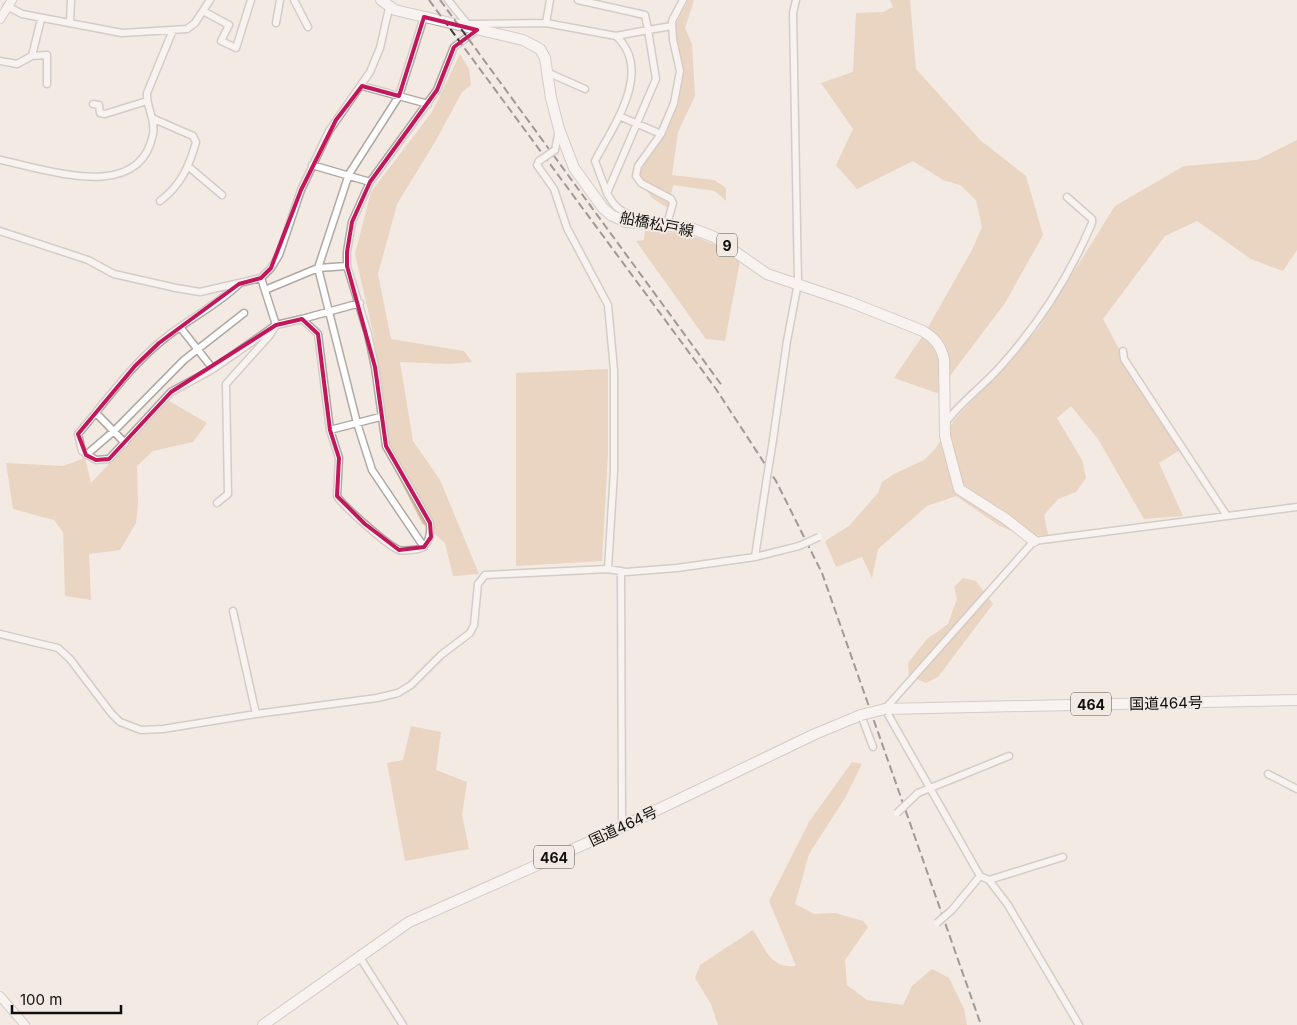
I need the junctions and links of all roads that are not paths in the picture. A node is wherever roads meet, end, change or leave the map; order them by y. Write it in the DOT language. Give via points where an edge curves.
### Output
graph roads {
  1 [pos="71,0"];
  2 [pos="210,0"];
  3 [pos="251,0"];
  4 [pos="280,0"];
  5 [pos="294,0"];
  6 [pos="448,0"];
  7 [pos="550,0"];
  8 [pos="578,0"];
  9 [pos="683,0"];
  10 [pos="796,0"];
  11 [pos="10,3"];
  12 [pos="386,3"];
  13 [pos="203,11"];
  14 [pos="424,16"];
  15 [pos="42,18"];
  16 [pos="0,20"];
  17 [pos="70,22"];
  18 [pos="276,23"];
  19 [pos="546,23"];
  20 [pos="672,26"];
  21 [pos="308,27"];
  22 [pos="471,27"];
  23 [pos="173,30"];
  24 [pos="648,30"];
  25 [pos="616,36"];
  26 [pos="32,56"];
  27 [pos="0,60"];
  28 [pos="549,73"];
  29 [pos="47,84"];
  30 [pos="362,86"];
  31 [pos="585,89"];
  32 [pos="399,96"];
  33 [pos="147,101"];
  34 [pos="92,104"];
  35 [pos="428,104"];
  36 [pos="618,116"];
  37 [pos="154,119"];
  38 [pos="637,124"];
  39 [pos="559,129"];
  40 [pos="661,134"];
  41 [pos="0,160"];
  42 [pos="312,165"];
  43 [pos="189,167"];
  44 [pos="349,174"];
  45 [pos="370,182"];
  46 [pos="606,193"];
  47 [pos="222,195"];
  48 [pos="1067,197"];
  49 [pos="160,202"];
  50 [pos="637,222"];
  51 [pos="667,224"];
  52 [pos="0,231"];
  53 [pos="348,266"];
  54 [pos="318,268"];
  55 [pos="262,278"];
  56 [pos="798,283"];
  57 [pos="239,284"];
  58 [pos="265,290"];
  59 [pos="360,303"];
  60 [pos="330,311"];
  61 [pos="244,313"];
  62 [pos="302,319"];
  63 [pos="276,325"];
  64 [pos="180,327"];
  65 [pos="198,350"];
  66 [pos="1123,351"];
  67 [pos="213,369"];
  68 [pos="96,412"];
  69 [pos="380,417"];
  70 [pos="357,423"];
  71 [pos="944,424"];
  72 [pos="330,430"];
  73 [pos="114,431"];
  74 [pos="125,443"];
  75 [pos="86,455"];
  76 [pos="217,503"];
  77 [pos="1297,507"];
  78 [pos="1227,516"];
  79 [pos="819,536"];
  80 [pos="1034,541"];
  81 [pos="424,548"];
  82 [pos="755,557"];
  83 [pos="608,569"];
  84 [pos="621,570"];
  85 [pos="233,611"];
  86 [pos="0,634"];
  87 [pos="1297,700"];
  88 [pos="885,709"];
  89 [pos="256,714"];
  90 [pos="861,715"];
  91 [pos="873,747"];
  92 [pos="1009,756"];
  93 [pos="1268,774"];
  94 [pos="929,788"];
  95 [pos="1297,789"];
  96 [pos="897,813"];
  97 [pos="622,826"];
  98 [pos="1063,857"];
  99 [pos="980,876"];
  100 [pos="989,880"];
  101 [pos="937,923"];
  102 [pos="359,956"];
  103 [pos="0,996"];
  104 [pos="25,1025"];
  105 [pos="263,1025"];
  106 [pos="403,1025"];
  107 [pos="1079,1025"];
  1 -- 17 [label="street"];
  2 -- 13 [label="street"];
  3 -- 13 [label="street" via="236,48 221,42 229,25"];
  4 -- 18 [label="street"];
  5 -- 21 [label="street"];
  6 -- 22 [label="street"];
  7 -- 19 [label="street"];
  8 -- 24 [label="street" via="645,15"];
  9 -- 20 [label="street"];
  10 -- 56 [label="street" via="793,13"];
  11 -- 15 [label="street" via="22,14"];
  11 -- 16 [label="street"];
  12 -- 14 [label="main road, 船橋松戸線 / 9"];
  12 -- 30 [label="street" via="380,48"];
  13 -- 23 [label="street" via="187,29"];
  14 -- 22 [label="main road, 船橋松戸線 / 9"];
  14 -- 32 [label="street"];
  15 -- 17 [label="street"];
  15 -- 26 [label="street"];
  17 -- 23 [label="street" via="122,33"];
  19 -- 22 [label="street"];
  19 -- 25 [label="street"];
  20 -- 24 [label="street"];
  20 -- 40 [label="street" via="680,71 674,102"];
  22 -- 28 [label="main road, 船橋松戸線 / 9" via="531,43 545,58"];
  22 -- 35 [label="street" via="454,47"];
  23 -- 33 [label="street" via="147,93"];
  24 -- 25 [label="street"];
  24 -- 38 [label="street" via="656,79"];
  25 -- 36 [label="street" via="628,50 632,65 628,95"];
  26 -- 27 [label="street" via="17,64"];
  26 -- 29 [label="street" via="47,55"];
  28 -- 31 [label="street"];
  28 -- 39 [label="main road, 船橋松戸線 / 9"];
  30 -- 32 [label="street"];
  30 -- 42 [label="street" via="336,120"];
  32 -- 35 [label="street"];
  32 -- 44 [label="street"];
  33 -- 34 [label="street" via="105,114 100,113 99,105"];
  33 -- 37 [label="street"];
  35 -- 45 [label="street"];
  36 -- 38 [label="street"];
  36 -- 46 [label="street" via="595,161"];
  37 -- 41 [label="street" via="147,154 122,174 80,176"];
  37 -- 43 [label="street" via="193,136 196,142"];
  38 -- 40 [label="street"];
  38 -- 46 [label="street"];
  39 -- 50 [label="main road, 船橋松戸線 / 9" via="574,168 603,208 620,220"];
  39 -- 83 [label="street, bridge" via="555,150 537,165 554,189 567,228 608,305 614,370 614,471"];
  40 -- 51 [label="street" via="638,166 636,176 641,183 671,199 673,203"];
  42 -- 44 [label="street"];
  42 -- 55 [label="street" via="278,255"];
  43 -- 47 [label="street"];
  43 -- 49 [label="street" via="175,190"];
  44 -- 45 [label="street"];
  44 -- 54 [label="street"];
  45 -- 53 [label="street" via="352,222"];
  46 -- 50 [label="street" via="615,208"];
  48 -- 71 [label="street" via="1092,218 1074,263 1001,366"];
  50 -- 51 [label="main road, 船橋松戸線 / 9"];
  51 -- 56 [label="main road, 船橋松戸線 / 9" via="691,228 714,237 768,274"];
  52 -- 57 [label="street" via="88,260 114,274 148,282 200,292"];
  53 -- 54 [label="street"];
  53 -- 59 [label="street"];
  54 -- 58 [label="street"];
  54 -- 60 [label="street"];
  55 -- 57 [label="street"];
  55 -- 58 [label="street"];
  56 -- 71 [label="main road, 船橋松戸線 / 9" via="923,331 936,340 944,359"];
  56 -- 82 [label="street, bridge"];
  57 -- 64 [label="street"];
  58 -- 63 [label="street"];
  59 -- 60 [label="street"];
  59 -- 69 [label="street" via="375,367"];
  60 -- 62 [label="street"];
  60 -- 70 [label="street"];
  61 -- 65 [label="street"];
  62 -- 63 [label="street"];
  62 -- 72 [label="street" via="318,334"];
  63 -- 67 [label="street"];
  63 -- 76 [label="street" via="226,384 228,494"];
  64 -- 65 [label="street"];
  64 -- 68 [label="street" via="135,366"];
  65 -- 67 [label="street"];
  65 -- 73 [label="street" via="184,360"];
  66 -- 78 [label="street" via="1124,359"];
  67 -- 74 [label="street" via="171,392"];
  68 -- 73 [label="street"];
  68 -- 75 [label="street" via="78,434"];
  69 -- 70 [label="street"];
  69 -- 81 [label="street" via="386,446 430,523 431,537"];
  70 -- 72 [label="street"];
  70 -- 81 [label="street" via="372,470"];
  71 -- 80 [label="main road, 船橋松戸線 / 9" via="959,490 1006,518"];
  72 -- 81 [label="street" via="339,458 337,496 340,500 399,550"];
  73 -- 74 [label="street"];
  73 -- 75 [label="street"];
  74 -- 75 [label="street" via="109,459 96,460"];
  77 -- 78 [label="street"];
  78 -- 80 [label="street"];
  79 -- 82 [label="street, bridge" via="799,546"];
  80 -- 88 [label="street"];
  82 -- 84 [label="street" via="677,568"];
  83 -- 84 [label="street"];
  83 -- 89 [label="street" via="485,575 478,584 474,625 470,633 441,654 406,689 377,698"];
  84 -- 97 [label="street"];
  85 -- 89 [label="street"];
  86 -- 89 [label="street" via="58,648 111,713 132,727 163,729"];
  87 -- 88 [label="main road, 国道464号 / 464"];
  88 -- 90 [label="main road, 464, bridge"];
  88 -- 94 [label="street"];
  90 -- 91 [label="street"];
  90 -- 97 [label="main road, 国道464号 / 464" via="814,734"];
  92 -- 94 [label="street"];
  93 -- 95 [label="street"];
  94 -- 96 [label="street, bridge" via="918,793"];
  94 -- 99 [label="street"];
  97 -- 102 [label="main road, 国道464号 / 464" via="429,912"];
  98 -- 100 [label="street"];
  99 -- 100 [label="street"];
  99 -- 101 [label="street, bridge"];
  100 -- 107 [label="street" via="1031,941"];
  102 -- 105 [label="main road, 国道464号 / 464"];
  102 -- 106 [label="street"];
  103 -- 104 [label="street"];
}
